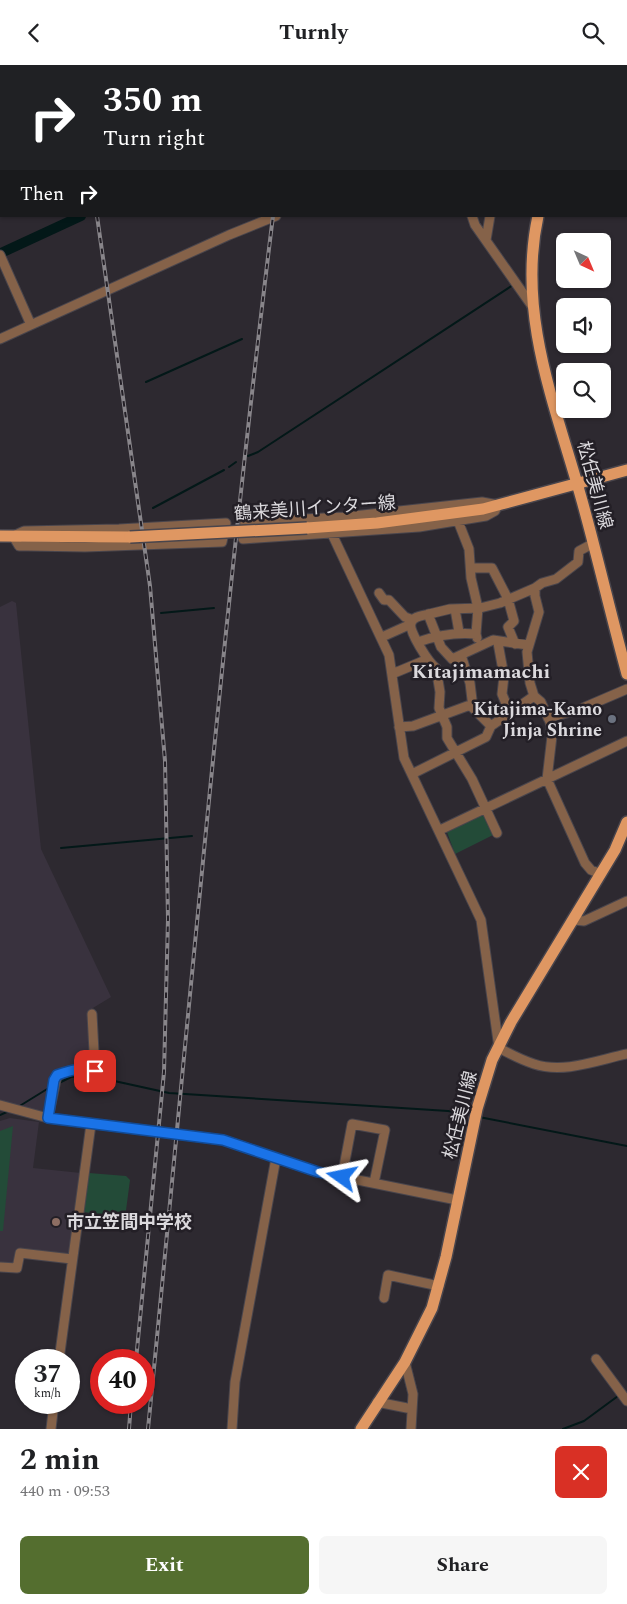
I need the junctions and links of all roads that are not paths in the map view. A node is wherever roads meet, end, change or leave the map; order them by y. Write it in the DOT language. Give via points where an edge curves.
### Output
graph roads {
  1 [pos="274,217"];
  2 [pos="489,217"];
  3 [pos="538,217"];
  4 [pos="473,220"];
  5 [pos="486,240"];
  6 [pos="0,255"];
  7 [pos="532,307"];
  8 [pos="31,325"];
  9 [pos="0,339"];
  10 [pos="627,470"];
  11 [pos="577,484"];
  12 [pos="498,505"];
  13 [pos="458,521"];
  14 [pos="332,534"];
  15 [pos="0,536"];
  16 [pos="13,536"];
  17 [pos="592,544"];
  18 [pos="471,568"];
  19 [pos="535,588"];
  20 [pos="379,593"];
  21 [pos="508,599"];
  22 [pos="478,608"];
  23 [pos="455,609"];
  24 [pos="428,615"];
  25 [pos="412,622"];
  26 [pos="459,633"];
  27 [pos="476,634"];
  28 [pos="437,635"];
  29 [pos="382,637"];
  30 [pos="418,642"];
  31 [pos="498,643"];
  32 [pos="514,644"];
  33 [pos="480,645"];
  34 [pos="528,645"];
  35 [pos="461,655"];
  36 [pos="428,659"];
  37 [pos="392,674"];
  38 [pos="627,674"];
  39 [pos="627,689"];
  40 [pos="534,696"];
  41 [pos="473,708"];
  42 [pos="510,713"];
  43 [pos="442,715"];
  44 [pos="548,718"];
  45 [pos="491,726"];
  46 [pos="400,727"];
  47 [pos="627,741"];
  48 [pos="455,753"];
  49 [pos="412,774"];
  50 [pos="547,779"];
  51 [pos="486,809"];
  52 [pos="627,822"];
  53 [pos="440,830"];
  54 [pos="498,833"];
  55 [pos="601,874"];
  56 [pos="627,901"];
  57 [pos="574,920"];
  58 [pos="92,1014"];
  59 [pos="499,1048"];
  60 [pos="627,1055"];
  61 [pos="4,1106"];
  62 [pos="48,1118"];
  63 [pos="91,1124"];
  64 [pos="276,1158"];
  65 [pos="342,1177"];
  66 [pos="374,1183"];
  67 [pos="457,1200"];
  68 [pos="72,1259"];
  69 [pos="0,1267"];
  70 [pos="439,1286"];
  71 [pos="384,1297"];
  72 [pos="60,1349"];
  73 [pos="596,1359"];
  74 [pos="405,1362"];
  75 [pos="627,1383"];
  76 [pos="619,1389"];
  77 [pos="627,1401"];
  78 [pos="377,1402"];
  79 [pos="412,1409"];
  80 [pos="53,1414"];
  81 [pos="51,1429"];
  82 [pos="232,1429"];
  83 [pos="361,1429"];
  84 [pos="412,1429"];
  1 -- 8 [label="street"];
  2 -- 5 [label="street"];
  3 -- 7 [label="main road, 松任美川線" via="530,273"];
  4 -- 5 [label="street"];
  5 -- 7 [label="street"];
  6 -- 8 [label="street"];
  7 -- 11 [label="main road, 松任美川線" via="537,344"];
  8 -- 9 [label="street"];
  10 -- 11 [label="main road, 鶴来美川インター線"];
  11 -- 12 [label="main road, 鶴来美川インター線"];
  11 -- 17 [label="main road, 松任美川線"];
  12 -- 13 [label="street" via="486,516"];
  12 -- 14 [label="street" via="482,501 344,517 245,522 243,539"];
  12 -- 16 [label="main road, 鶴来美川インター線, bridge" via="376,523 306,528 130,537"];
  13 -- 14 [label="street"];
  13 -- 18 [label="street" via="469,549"];
  14 -- 29 [label="street"];
  15 -- 16 [label="main road, 鶴来美川インター線"];
  16 -- 16 [label="street" via="24,531 226,523 222,542 19,546"];
  17 -- 19 [label="street" via="580,551 578,561 565,572"];
  17 -- 38 [label="main road, 松任美川線"];
  18 -- 21 [label="street" via="492,567"];
  18 -- 22 [label="street"];
  19 -- 21 [label="street"];
  19 -- 34 [label="street" via="539,612"];
  20 -- 25 [label="street"];
  21 -- 22 [label="street"];
  21 -- 32 [label="street" via="514,621 508,630"];
  22 -- 23 [label="street"];
  22 -- 27 [label="street"];
  23 -- 24 [label="street"];
  23 -- 26 [label="street"];
  24 -- 25 [label="street"];
  24 -- 28 [label="street"];
  25 -- 29 [label="street"];
  25 -- 30 [label="street" via="411,629"];
  26 -- 27 [label="street"];
  26 -- 28 [label="street"];
  27 -- 33 [label="street"];
  28 -- 30 [label="street"];
  28 -- 35 [label="street" via="441,647 452,659"];
  29 -- 37 [label="street"];
  30 -- 36 [label="street"];
  31 -- 32 [label="street"];
  31 -- 33 [label="street" via="493,640"];
  31 -- 42 [label="street" via="504,676 502,694"];
  32 -- 34 [label="street"];
  33 -- 35 [label="street"];
  34 -- 40 [label="street"];
  35 -- 41 [label="street" via="470,683"];
  36 -- 37 [label="street"];
  36 -- 43 [label="street" via="436,668"];
  37 -- 46 [label="street"];
  39 -- 44 [label="street" via="578,710"];
  40 -- 42 [label="street"];
  40 -- 44 [label="street" via="541,702"];
  41 -- 43 [label="street" via="470,705"];
  41 -- 45 [label="street"];
  42 -- 45 [label="street"];
  43 -- 46 [label="street" via="413,726"];
  43 -- 48 [label="street" via="447,738"];
  44 -- 50 [label="street" via="552,736"];
  45 -- 48 [label="street" via="486,737"];
  46 -- 49 [label="street" via="404,758"];
  47 -- 50 [label="street"];
  48 -- 49 [label="street"];
  48 -- 51 [label="street"];
  49 -- 53 [label="street"];
  50 -- 51 [label="street"];
  50 -- 55 [label="street" via="586,863 591,870"];
  51 -- 53 [label="street"];
  51 -- 54 [label="street"];
  52 -- 55 [label="main road, 松任美川線"];
  53 -- 59 [label="street" via="481,920"];
  55 -- 57 [label="main road, 松任美川線"];
  56 -- 57 [label="street" via="584,921"];
  57 -- 59 [label="main road, 松任美川線"];
  58 -- 62 [label="street" via="95,1071 75,1068 57,1075"];
  59 -- 60 [label="street" via="546,1066 579,1065"];
  59 -- 67 [label="main road, 松任美川線" via="486,1075"];
  61 -- 62 [label="street"];
  62 -- 63 [label="street"];
  63 -- 64 [label="street" via="223,1140"];
  63 -- 68 [label="street"];
  64 -- 65 [label="street"];
  64 -- 82 [label="street" via="235,1382"];
  65 -- 66 [label="street"];
  65 -- 66 [label="street" via="352,1124 385,1130"];
  66 -- 67 [label="street"];
  67 -- 70 [label="main road, 松任美川線"];
  68 -- 69 [label="street" via="20,1253 17,1268"];
  68 -- 72 [label="street"];
  70 -- 71 [label="street" via="388,1275"];
  70 -- 74 [label="main road, 松任美川線" via="421,1333"];
  73 -- 76 [label="street"];
  74 -- 78 [label="main road, 松任美川線"];
  74 -- 79 [label="street" via="413,1394"];
  75 -- 76 [label="street"];
  76 -- 77 [label="street"];
  78 -- 79 [label="street"];
  78 -- 83 [label="main road, 松任美川線"];
  79 -- 84 [label="street"];
  80 -- 81 [label="street"];
}
